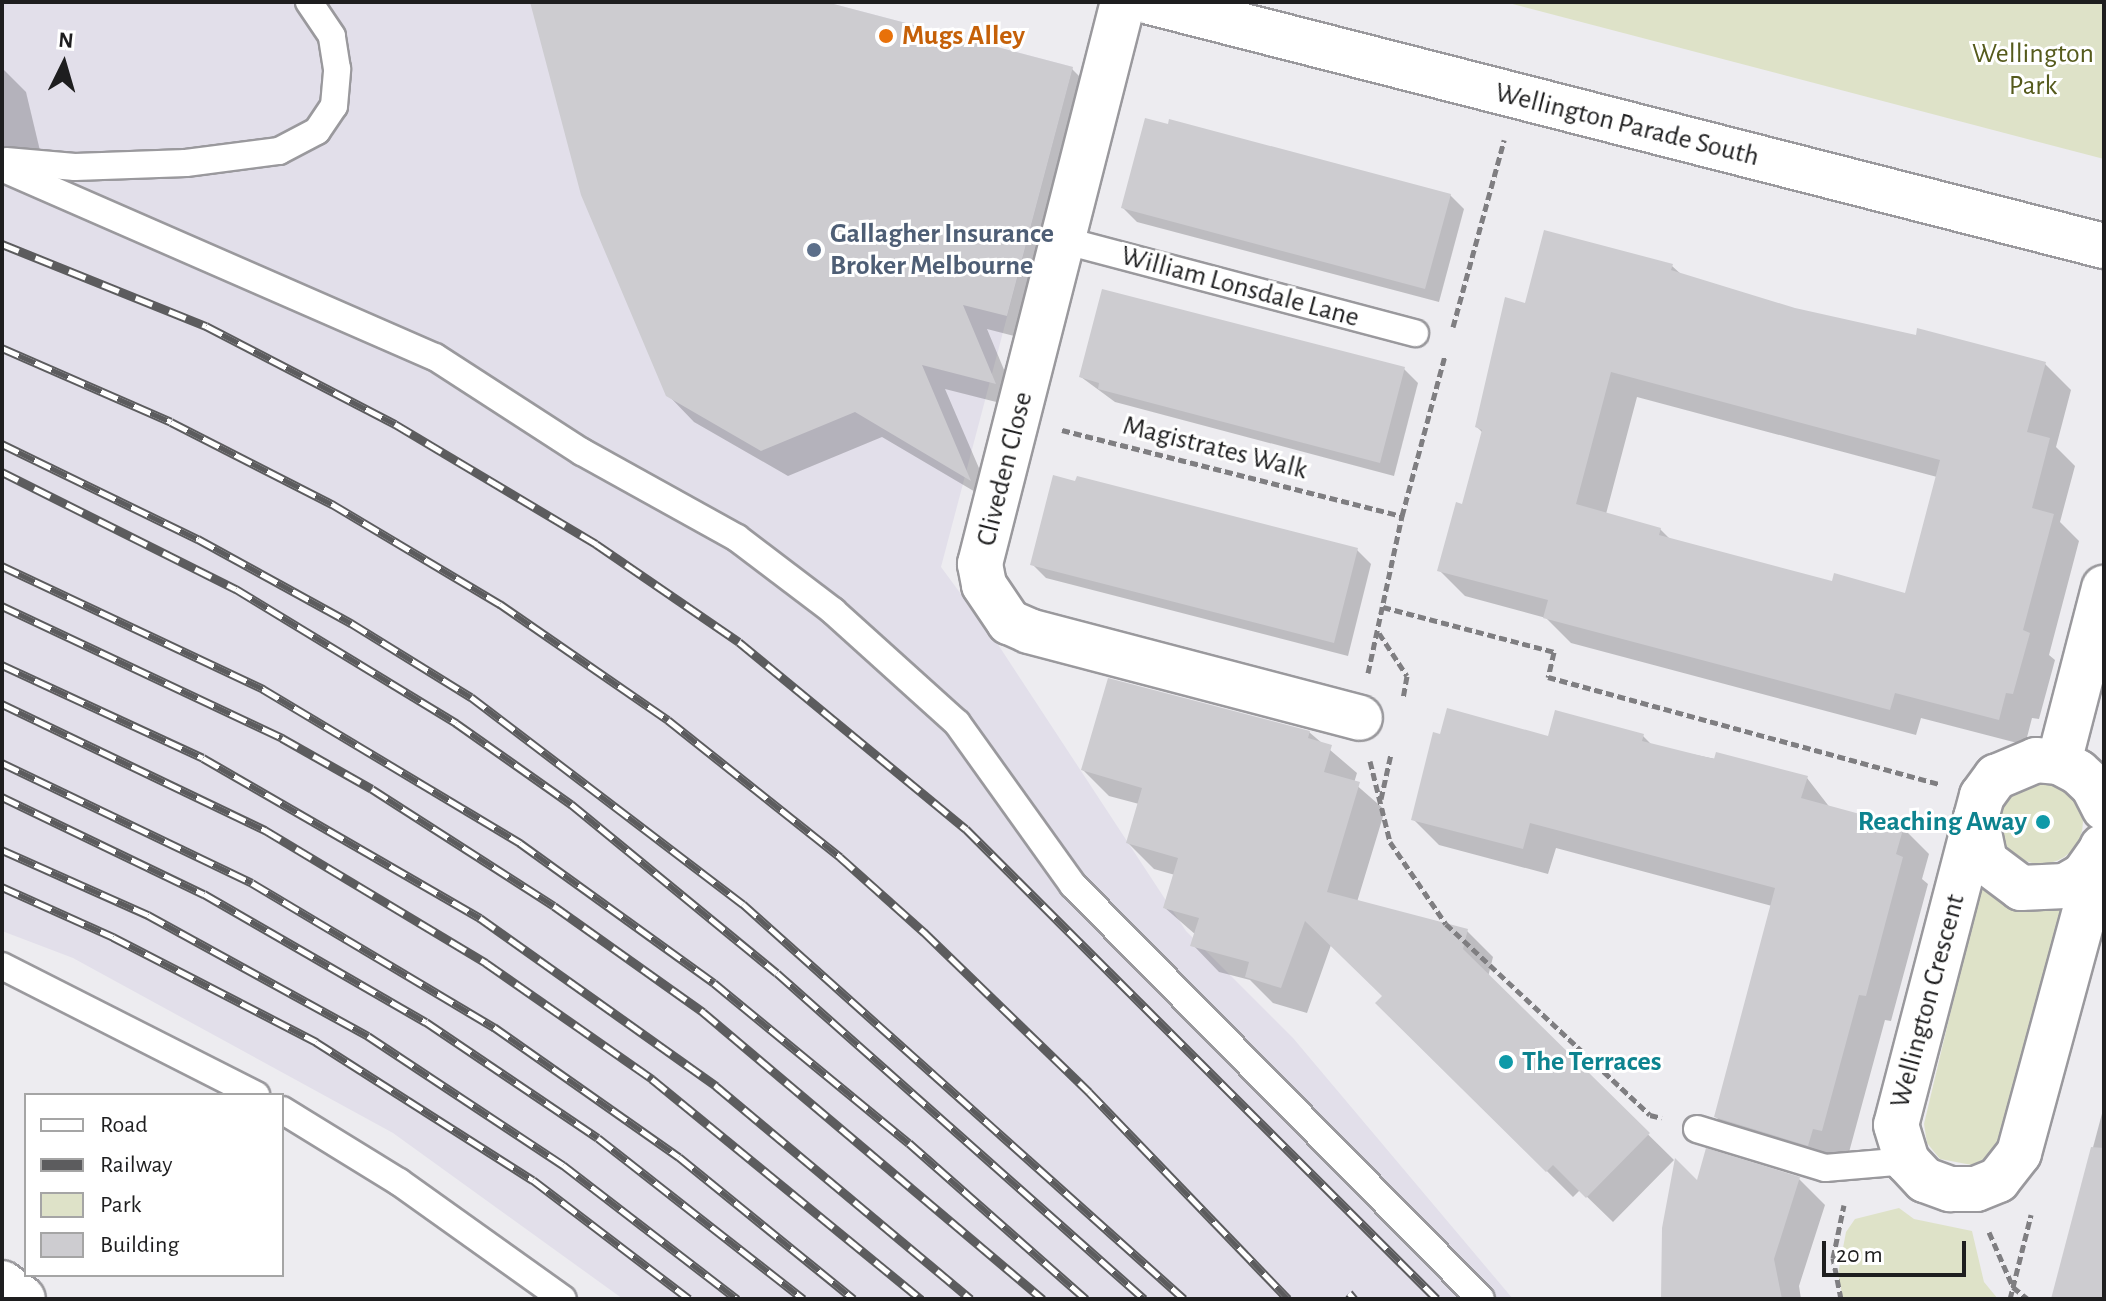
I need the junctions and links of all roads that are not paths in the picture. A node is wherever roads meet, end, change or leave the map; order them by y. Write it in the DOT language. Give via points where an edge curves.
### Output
graph roads {
  1 [pos="309,2"];
  2 [pos="1123,2"];
  3 [pos="1150,2"];
  4 [pos="2,160"];
  5 [pos="2,168"];
  6 [pos="1066,241"];
  7 [pos="2104,246"];
  8 [pos="1415,333"];
  9 [pos="2104,588"];
  10 [pos="1360,718"];
  11 [pos="2059,762"];
  12 [pos="1977,812"];
  13 [pos="2103,832"];
  14 [pos="2,966"];
  15 [pos="252,1093"];
  16 [pos="284,1111"];
  17 [pos="1697,1129"];
  18 [pos="1907,1161"];
  19 [pos="2,1283"];
  20 [pos="23,1299"];
  21 [pos="563,1299"];
  22 [pos="1481,1299"];
  1 -- 4 [label="lane" via="332,36 337,69 334,106 317,131 279,151 186,163 75,167"];
  2 -- 6 [label="street, Cliveden Close"];
  3 -- 7 [label="street, Wellington Parade South"];
  5 -- 22 [label="lane" via="435,357 582,452 737,538 809,593 957,723 1073,885"];
  6 -- 8 [label="lane, William Lonsdale Lane"];
  6 -- 10 [label="street, Cliveden Close" via="980,564 994,605 1009,622 1029,631"];
  9 -- 11 [label="street"];
  11 -- 12 [label="street" via="2025,761 2005,770 1988,786"];
  11 -- 13 [label="street" via="2086,778"];
  12 -- 13 [label="street" via="1985,861 2001,877 2031,890 2075,881 2092,867"];
  12 -- 18 [label="street, Wellington Crescent" via="1897,1111 1897,1138"];
  13 -- 18 [label="street" via="2024,1141 2012,1165 1998,1180 1964,1191 1925,1180"];
  14 -- 15 [label="lane"];
  16 -- 21 [label="lane" via="399,1182"];
  17 -- 18 [label="lane" via="1825,1168"];
  19 -- 20 [label="street"];
}
